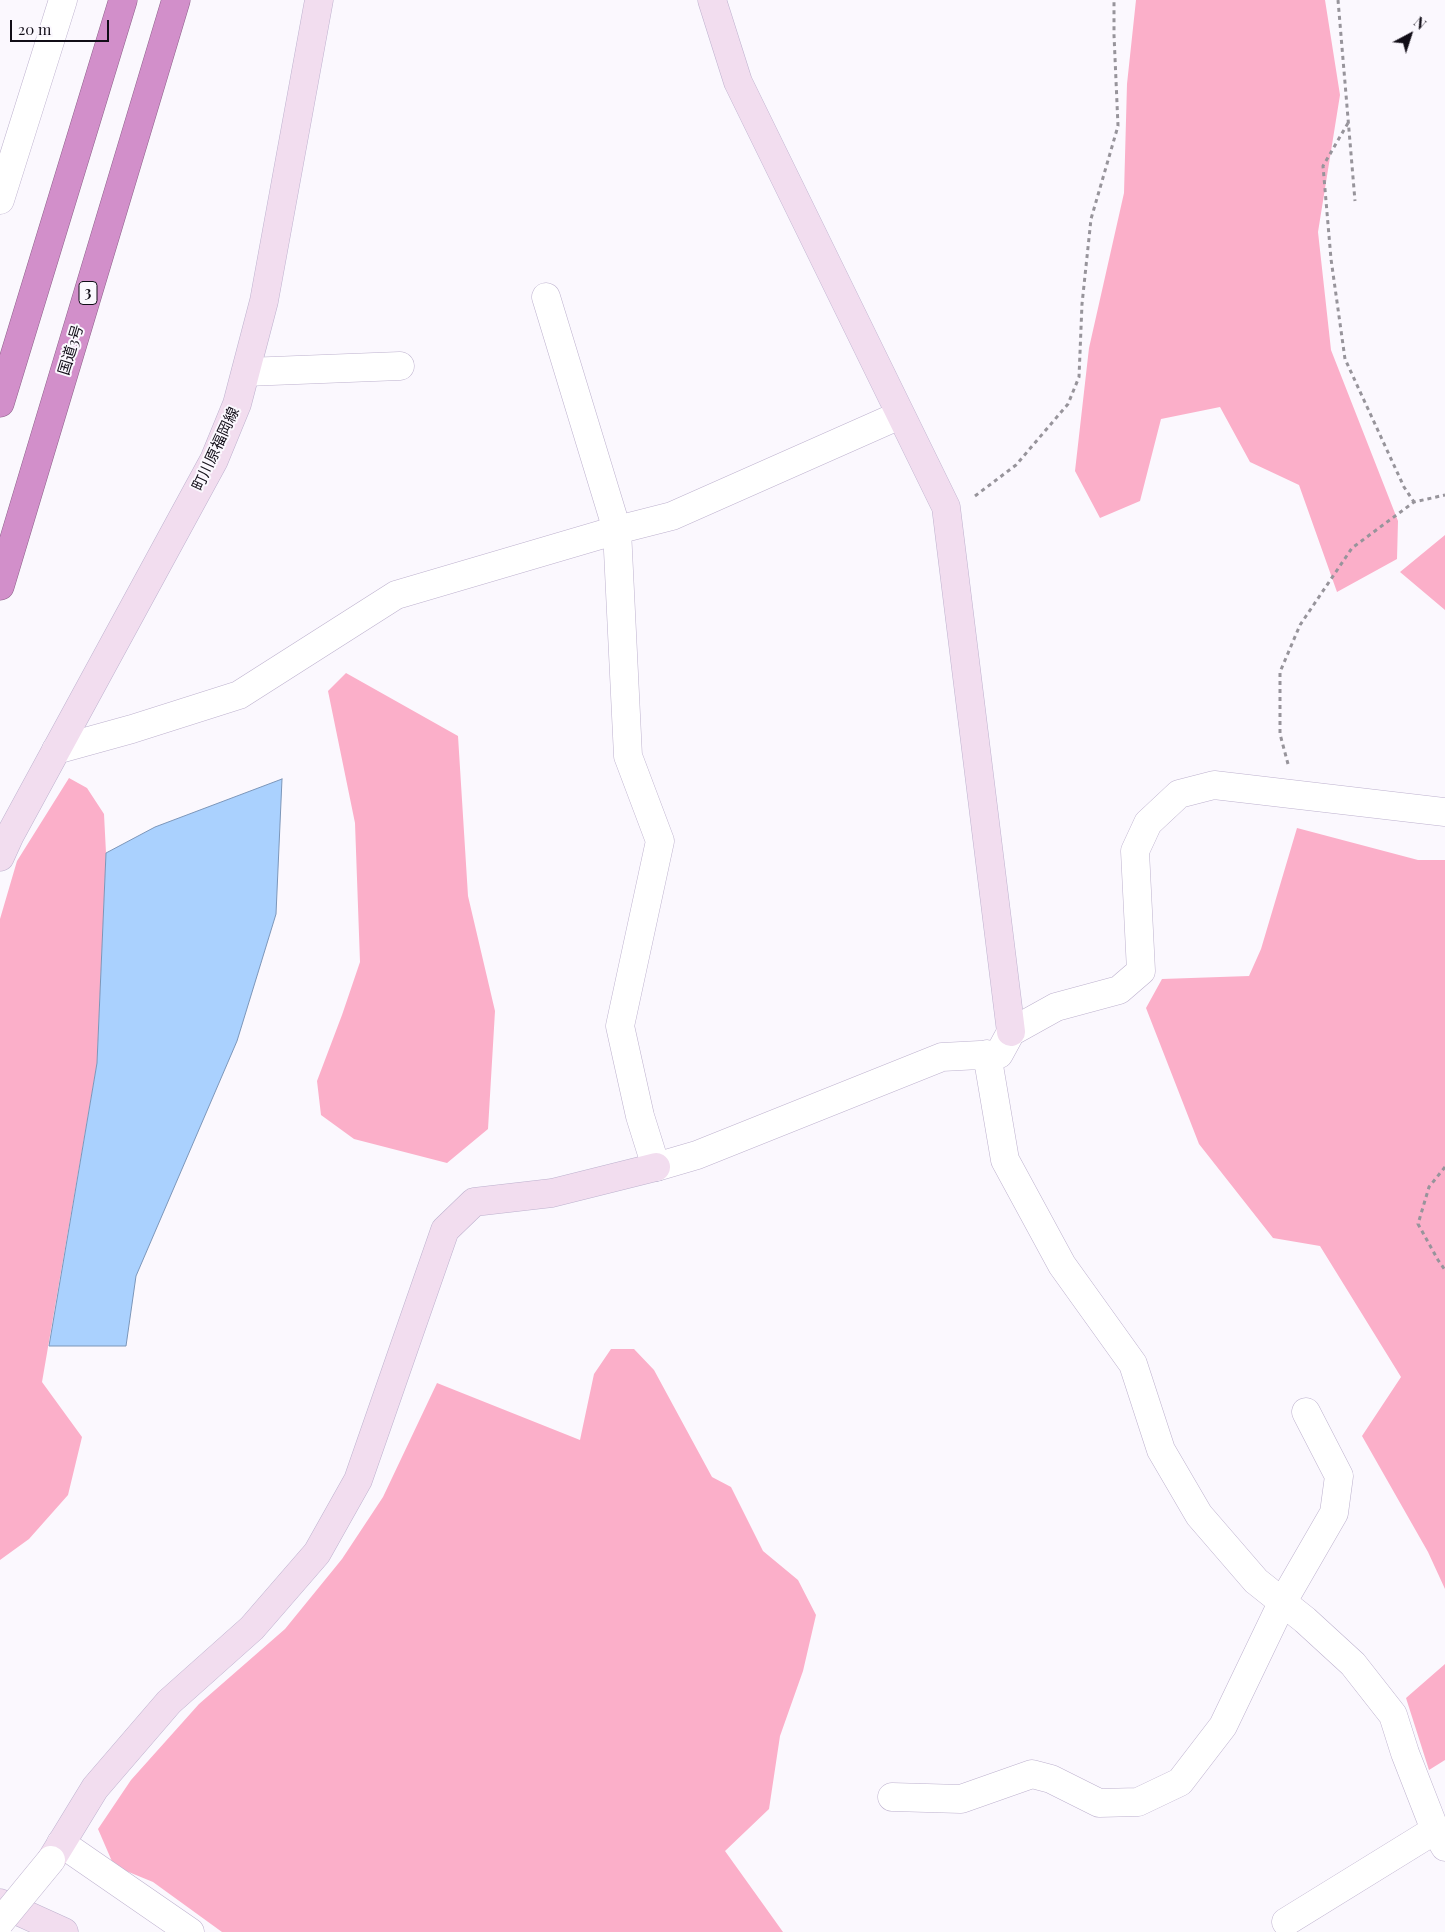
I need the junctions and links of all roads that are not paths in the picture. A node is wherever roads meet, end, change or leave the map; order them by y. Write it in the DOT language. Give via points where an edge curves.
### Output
graph roads {
  1 [pos="64,0"];
  2 [pos="123,0"];
  3 [pos="176,0"];
  4 [pos="319,0"];
  5 [pos="712,0"];
  6 [pos="0,200"];
  7 [pos="546,297"];
  8 [pos="400,366"];
  9 [pos="246,372"];
  10 [pos="0,403"];
  11 [pos="900,415"];
  12 [pos="617,530"];
  13 [pos="0,586"];
  14 [pos="56,750"];
  15 [pos="1445,812"];
  16 [pos="0,857"];
  17 [pos="1011,1032"];
  18 [pos="987,1054"];
  19 [pos="656,1167"];
  20 [pos="1306,1412"];
  21 [pos="1282,1602"];
  22 [pos="892,1797"];
  23 [pos="1440,1838"];
  24 [pos="56,1851"];
  25 [pos="0,1903"];
  26 [pos="0,1922"];
  27 [pos="1286,1922"];
  28 [pos="64,1932"];
  29 [pos="190,1932"];
  1 -- 6 [label="street"];
  2 -- 10 [label="highway"];
  3 -- 13 [label="highway, 国道3号 / 3"];
  4 -- 9 [label="street, 町川原福岡線" via="264,301"];
  5 -- 11 [label="street" via="738,82"];
  7 -- 12 [label="street"];
  8 -- 9 [label="street"];
  9 -- 14 [label="street, 町川原福岡線" via="214,460"];
  11 -- 12 [label="street" via="672,516"];
  11 -- 17 [label="street" via="946,507"];
  12 -- 14 [label="street" via="396,595 239,695"];
  12 -- 19 [label="street" via="628,756 660,841 620,1026 640,1116"];
  14 -- 16 [label="street, 町川原福岡線"];
  15 -- 17 [label="street" via="1214,786 1179,794 1148,823 1135,852 1141,971 1119,990 1056,1007"];
  17 -- 18 [label="street" via="999,1054"];
  18 -- 19 [label="street" via="942,1057 697,1155"];
  18 -- 21 [label="street" via="1006,1160 1062,1265 1133,1364 1161,1450 1198,1515 1256,1581"];
  19 -- 24 [label="street" via="552,1193 474,1202 445,1230 358,1480 317,1553 252,1628 169,1702 95,1788"];
  20 -- 21 [label="street" via="1339,1476 1334,1513"];
  21 -- 22 [label="street" via="1223,1726 1180,1782 1138,1802 1099,1803 1051,1779 1032,1774 961,1798"];
  21 -- 23 [label="street" via="1353,1664 1393,1716"];
  23 -- 27 [label="street"];
  24 -- 26 [label="street, bridge"];
  24 -- 29 [label="street"];
  25 -- 28 [label="street"];
}
